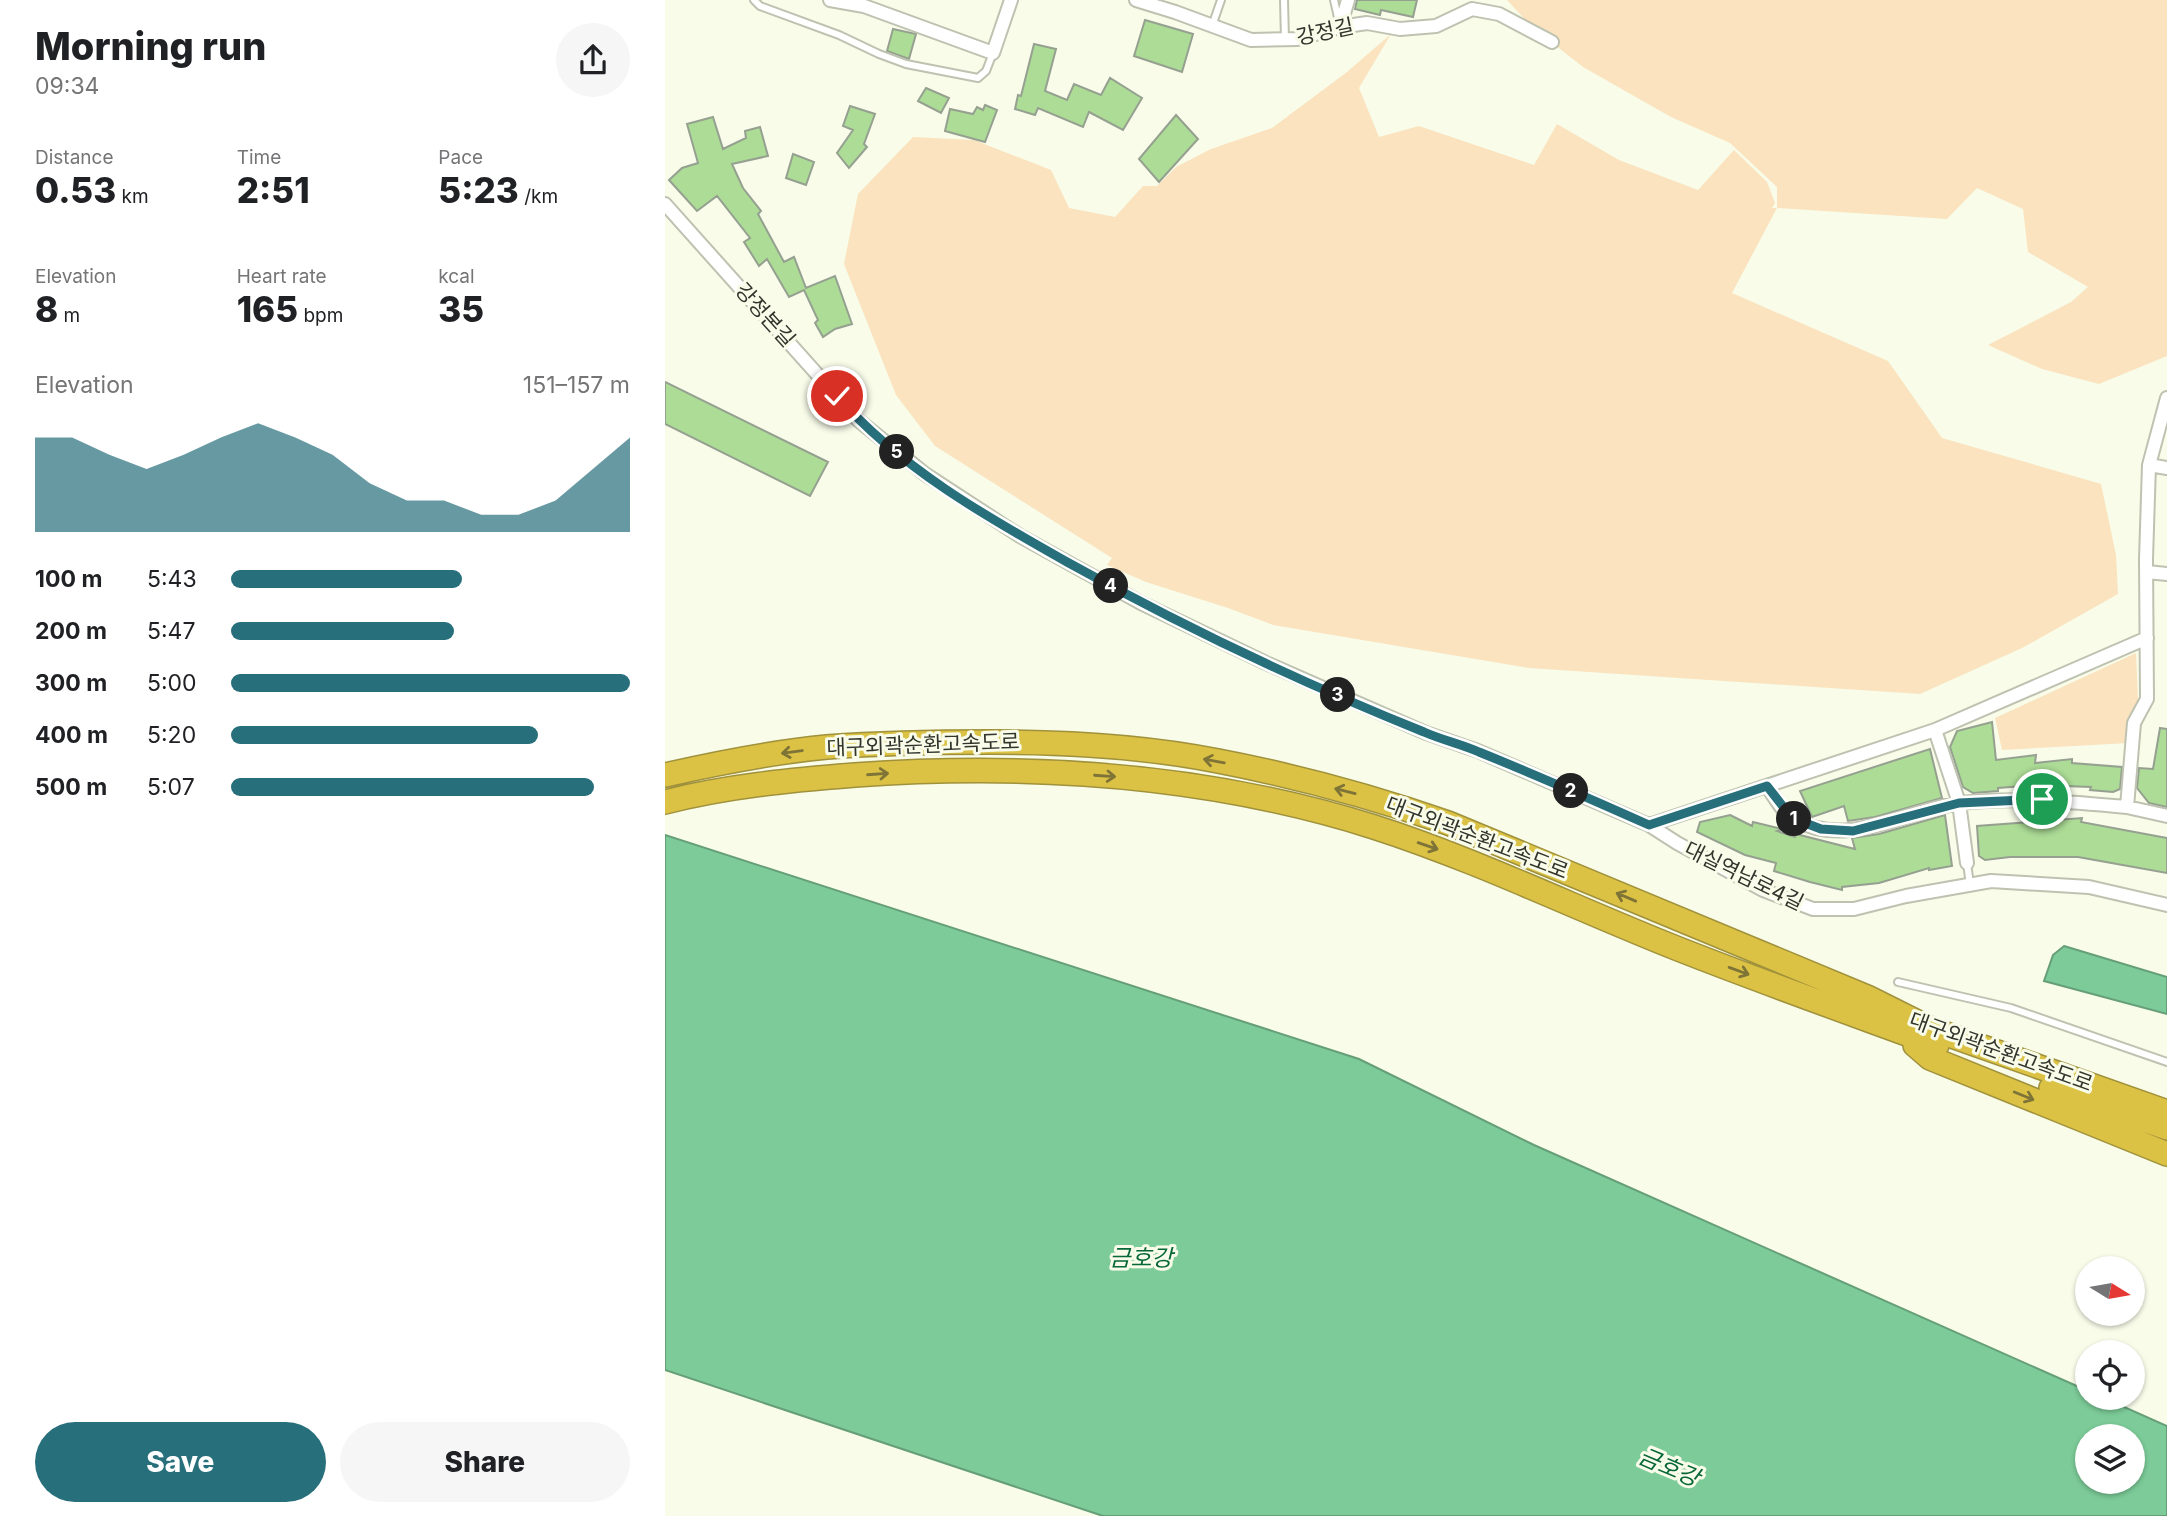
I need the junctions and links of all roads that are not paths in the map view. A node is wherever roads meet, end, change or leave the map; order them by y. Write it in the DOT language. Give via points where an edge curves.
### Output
graph roads {
  1 [pos="754,0"];
  2 [pos="830,0"];
  3 [pos="1011,0"];
  4 [pos="1136,0"];
  5 [pos="1221,0"];
  6 [pos="1284,0"];
  7 [pos="1334,0"];
  8 [pos="1348,0"];
  9 [pos="1150,2"];
  10 [pos="1212,26"];
  11 [pos="1340,27"];
  12 [pos="1285,40"];
  13 [pos="1552,42"];
  14 [pos="993,53"];
  15 [pos="665,204"];
  16 [pos="2167,398"];
  17 [pos="2150,465"];
  18 [pos="2167,468"];
  19 [pos="2147,572"];
  20 [pos="2167,574"];
  21 [pos="2147,638"];
  22 [pos="1935,730"];
  23 [pos="665,775"];
  24 [pos="1767,786"];
  25 [pos="665,802"];
  26 [pos="1959,803"];
  27 [pos="2127,807"];
  28 [pos="2167,816"];
  29 [pos="1649,825"];
  30 [pos="1967,863"];
  31 [pos="1970,885"];
  32 [pos="2167,905"];
  33 [pos="1898,982"];
  34 [pos="1862,1006"];
  35 [pos="1929,1028"];
  36 [pos="1899,1032"];
  37 [pos="2167,1062"];
  38 [pos="2167,1097"];
  39 [pos="2167,1112"];
  40 [pos="2167,1128"];
  41 [pos="2167,1154"];
  1 -- 14 [label="lane" via="879,54 931,70 978,78 986,72"];
  2 -- 14 [label="street" via="864,6"];
  3 -- 14 [label="street"];
  4 -- 9 [label="street, 강정길"];
  5 -- 10 [label="lane"];
  6 -- 12 [label="lane"];
  7 -- 11 [label="lane"];
  8 -- 11 [label="street"];
  9 -- 10 [label="street, 강정길"];
  10 -- 12 [label="street, 강정길" via="1251,40"];
  11 -- 12 [label="street, 강정길"];
  11 -- 13 [label="street, 강정길" via="1367,23 1400,29 1436,26 1472,9 1499,14"];
  15 -- 29 [label="street, 강정본길" via="857,420 925,474 1020,536 1141,603 1266,663"];
  16 -- 17 [label="street"];
  17 -- 18 [label="street"];
  17 -- 19 [label="street"];
  19 -- 20 [label="street"];
  19 -- 21 [label="street"];
  21 -- 22 [label="street, 대실역남로4길"];
  21 -- 27 [label="street" via="2147,699 2134,723"];
  22 -- 24 [label="street, 대실역남로4길"];
  22 -- 26 [label="street"];
  34 -- 23 [label="highway, 대구외곽순환고속도로, one-way" via="1689,923 1448,823 1386,802 1217,761 1055,742 926,742 825,747"];
  24 -- 26 [label="street" via="1792,818 1821,829 1853,831"];
  24 -- 29 [label="street, 대실역남로4길"];
  25 -- 34 [label="highway, 대구외곽순환고속도로, one-way" via="763,783 958,771 1051,772 1201,786 1372,827 1440,850 1675,947"];
  26 -- 27 [label="street" via="2042,799"];
  26 -- 30 [label="street"];
  27 -- 28 [label="street"];
  29 -- 31 [label="street, 대실역남로4길" via="1763,890 1813,909 1854,909"];
  30 -- 31 [label="lane"];
  31 -- 32 [label="street, 대실역남로4길" via="1991,881 2089,887"];
  33 -- 37 [label="lane" via="2011,1008"];
  34 -- 35 [label="highway, 대구외곽순환고속도로"];
  34 -- 36 [label="highway, 대구외곽순환고속도로"];
  35 -- 38 [label="highway" via="1988,1035"];
  35 -- 39 [label="highway, 대구외곽순환고속도로"];
  36 -- 40 [label="highway, 대구외곽순환고속도로"];
  36 -- 41 [label="highway, one-way" via="1930,1058"];
}
